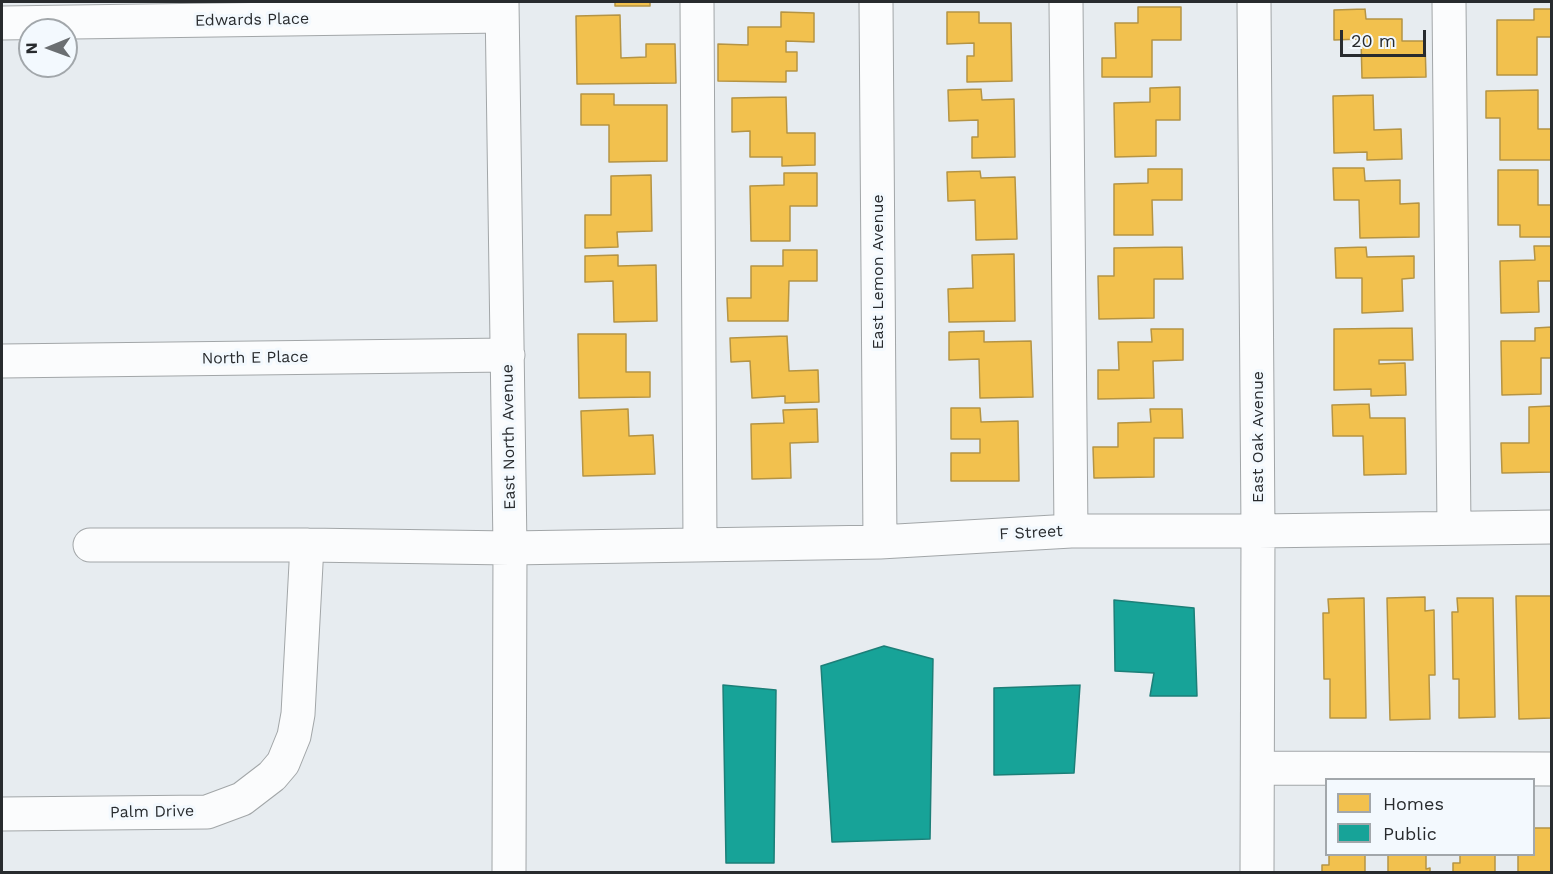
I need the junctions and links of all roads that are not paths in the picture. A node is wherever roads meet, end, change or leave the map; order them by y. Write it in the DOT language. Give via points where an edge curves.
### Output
graph roads {
  1 [pos="697,2"];
  2 [pos="876,2"];
  3 [pos="1066,2"];
  4 [pos="1254,2"];
  5 [pos="1449,2"];
  6 [pos="502,9"];
  7 [pos="2,23"];
  8 [pos="508,355"];
  9 [pos="2,361"];
  10 [pos="1551,527"];
  11 [pos="1454,528"];
  12 [pos="1071,531"];
  13 [pos="1258,531"];
  14 [pos="880,542"];
  15 [pos="90,545"];
  16 [pos="307,545"];
  17 [pos="700,545"];
  18 [pos="510,548"];
  19 [pos="1258,768"];
  20 [pos="1551,769"];
  21 [pos="2,814"];
  22 [pos="509,873"];
  23 [pos="1257,873"];
  1 -- 17 [label="street"];
  2 -- 14 [label="street, East Lemon Avenue"];
  3 -- 12 [label="street"];
  4 -- 13 [label="street, East Oak Avenue"];
  5 -- 11 [label="street"];
  6 -- 7 [label="street, Edwards Place"];
  6 -- 8 [label="street, East North Avenue"];
  8 -- 9 [label="street, North E Place"];
  8 -- 18 [label="street, East North Avenue"];
  10 -- 11 [label="street, F Street"];
  11 -- 13 [label="street, F Street"];
  12 -- 13 [label="street, F Street"];
  12 -- 14 [label="street, F Street"];
  13 -- 19 [label="street, East Oak Avenue"];
  14 -- 17 [label="street, F Street"];
  15 -- 16 [label="street"];
  16 -- 18 [label="street"];
  16 -- 21 [label="street, Palm Drive" via="298,714 283,763 272,776 242,799 207,812"];
  17 -- 18 [label="street, F Street"];
  18 -- 22 [label="street, East North Avenue"];
  19 -- 20 [label="street"];
  19 -- 23 [label="street, East Oak Avenue"];
}
